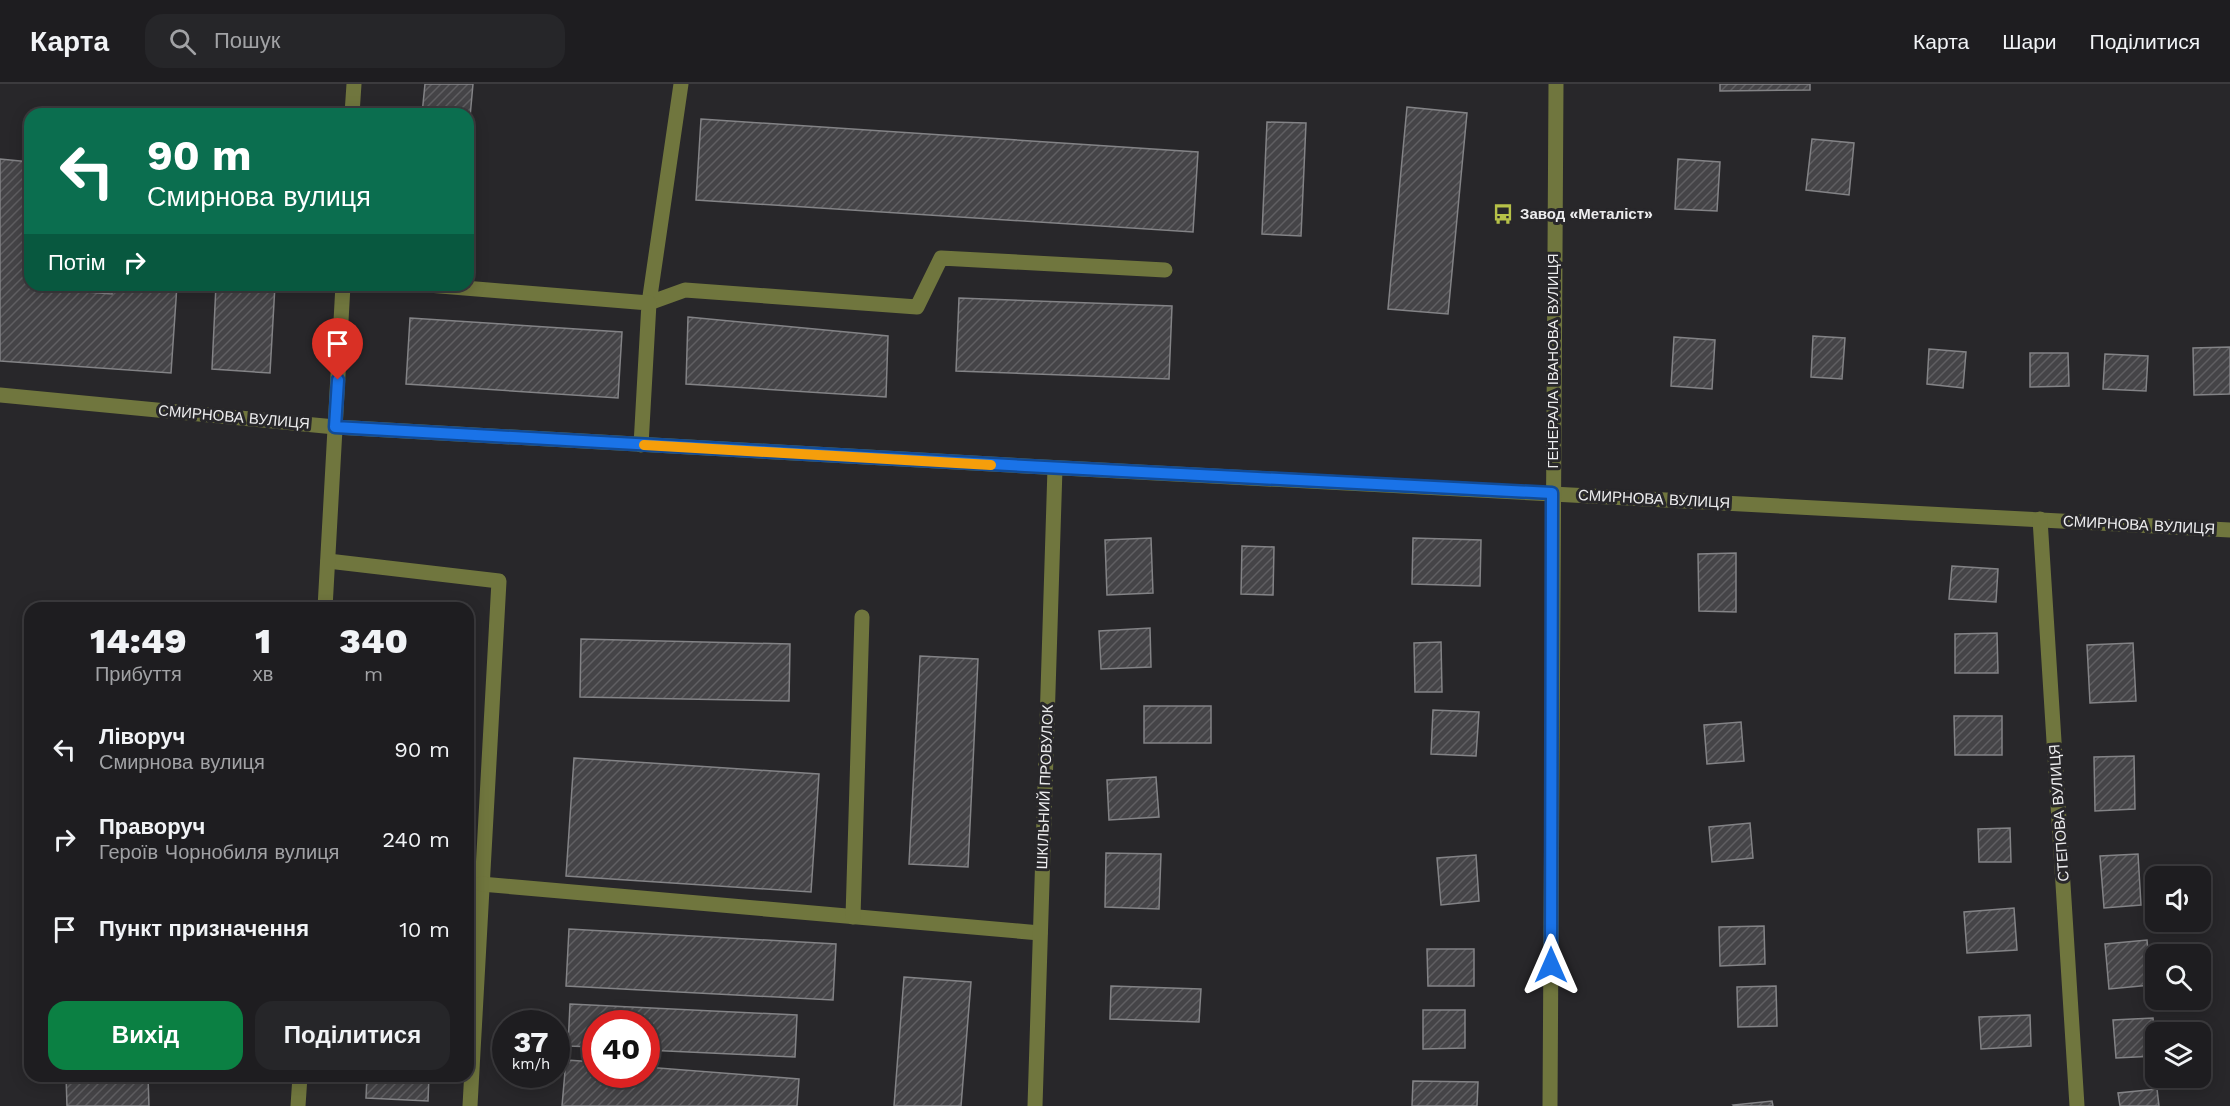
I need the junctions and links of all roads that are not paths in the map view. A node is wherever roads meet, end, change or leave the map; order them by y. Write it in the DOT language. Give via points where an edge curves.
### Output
graph roads {
  1 [pos="354,84"];
  2 [pos="681,84"];
  3 [pos="1556,84"];
  4 [pos="352,108"];
  5 [pos="1165,270"];
  6 [pos="474,289"];
  7 [pos="343,291"];
  8 [pos="649,303"];
  9 [pos="0,395"];
  10 [pos="335,427"];
  11 [pos="641,444"];
  12 [pos="1055,468"];
  13 [pos="1552,493"];
  14 [pos="2040,519"];
  15 [pos="2230,530"];
  16 [pos="328,561"];
  17 [pos="325,602"];
  18 [pos="862,617"];
  19 [pos="481,884"];
  20 [pos="853,917"];
  21 [pos="1040,933"];
  22 [pos="474,1025"];
  23 [pos="300,1082"];
  24 [pos="471,1082"];
  25 [pos="298,1106"];
  26 [pos="470,1106"];
  27 [pos="1035,1106"];
  28 [pos="1550,1106"];
  29 [pos="2077,1106"];
  1 -- 4 [label="street"];
  2 -- 8 [label="street"];
  3 -- 13 [label="street, ГЕНЕРАЛА ІВАНОВА ВУЛИЦЯ"];
  5 -- 8 [label="street" via="941,258 917,307 685,290"];
  6 -- 8 [label="street"];
  7 -- 10 [label="street"];
  8 -- 11 [label="street"];
  9 -- 10 [label="street, СМИРНОВА ВУЛИЦЯ"];
  10 -- 11 [label="street, СМИРНОВА ВУЛИЦЯ"];
  10 -- 16 [label="street"];
  11 -- 12 [label="street, СМИРНОВА ВУЛИЦЯ"];
  12 -- 13 [label="street, СМИРНОВА ВУЛИЦЯ"];
  12 -- 21 [label="street, ШКІЛЬНИЙ ПРОВУЛОК"];
  13 -- 14 [label="street, СМИРНОВА ВУЛИЦЯ"];
  13 -- 28 [label="street, ГЕНЕРАЛА ІВАНОВА ВУЛИЦЯ"];
  14 -- 15 [label="street, СМИРНОВА ВУЛИЦЯ"];
  14 -- 29 [label="street, СТЕПОВА ВУЛИЦЯ"];
  16 -- 17 [label="street"];
  16 -- 19 [label="street" via="499,581"];
  18 -- 20 [label="street"];
  19 -- 20 [label="street"];
  19 -- 22 [label="street"];
  20 -- 21 [label="street"];
  21 -- 27 [label="street, ШКІЛЬНИЙ ПРОВУЛОК"];
  23 -- 25 [label="street"];
  24 -- 26 [label="street"];
}
